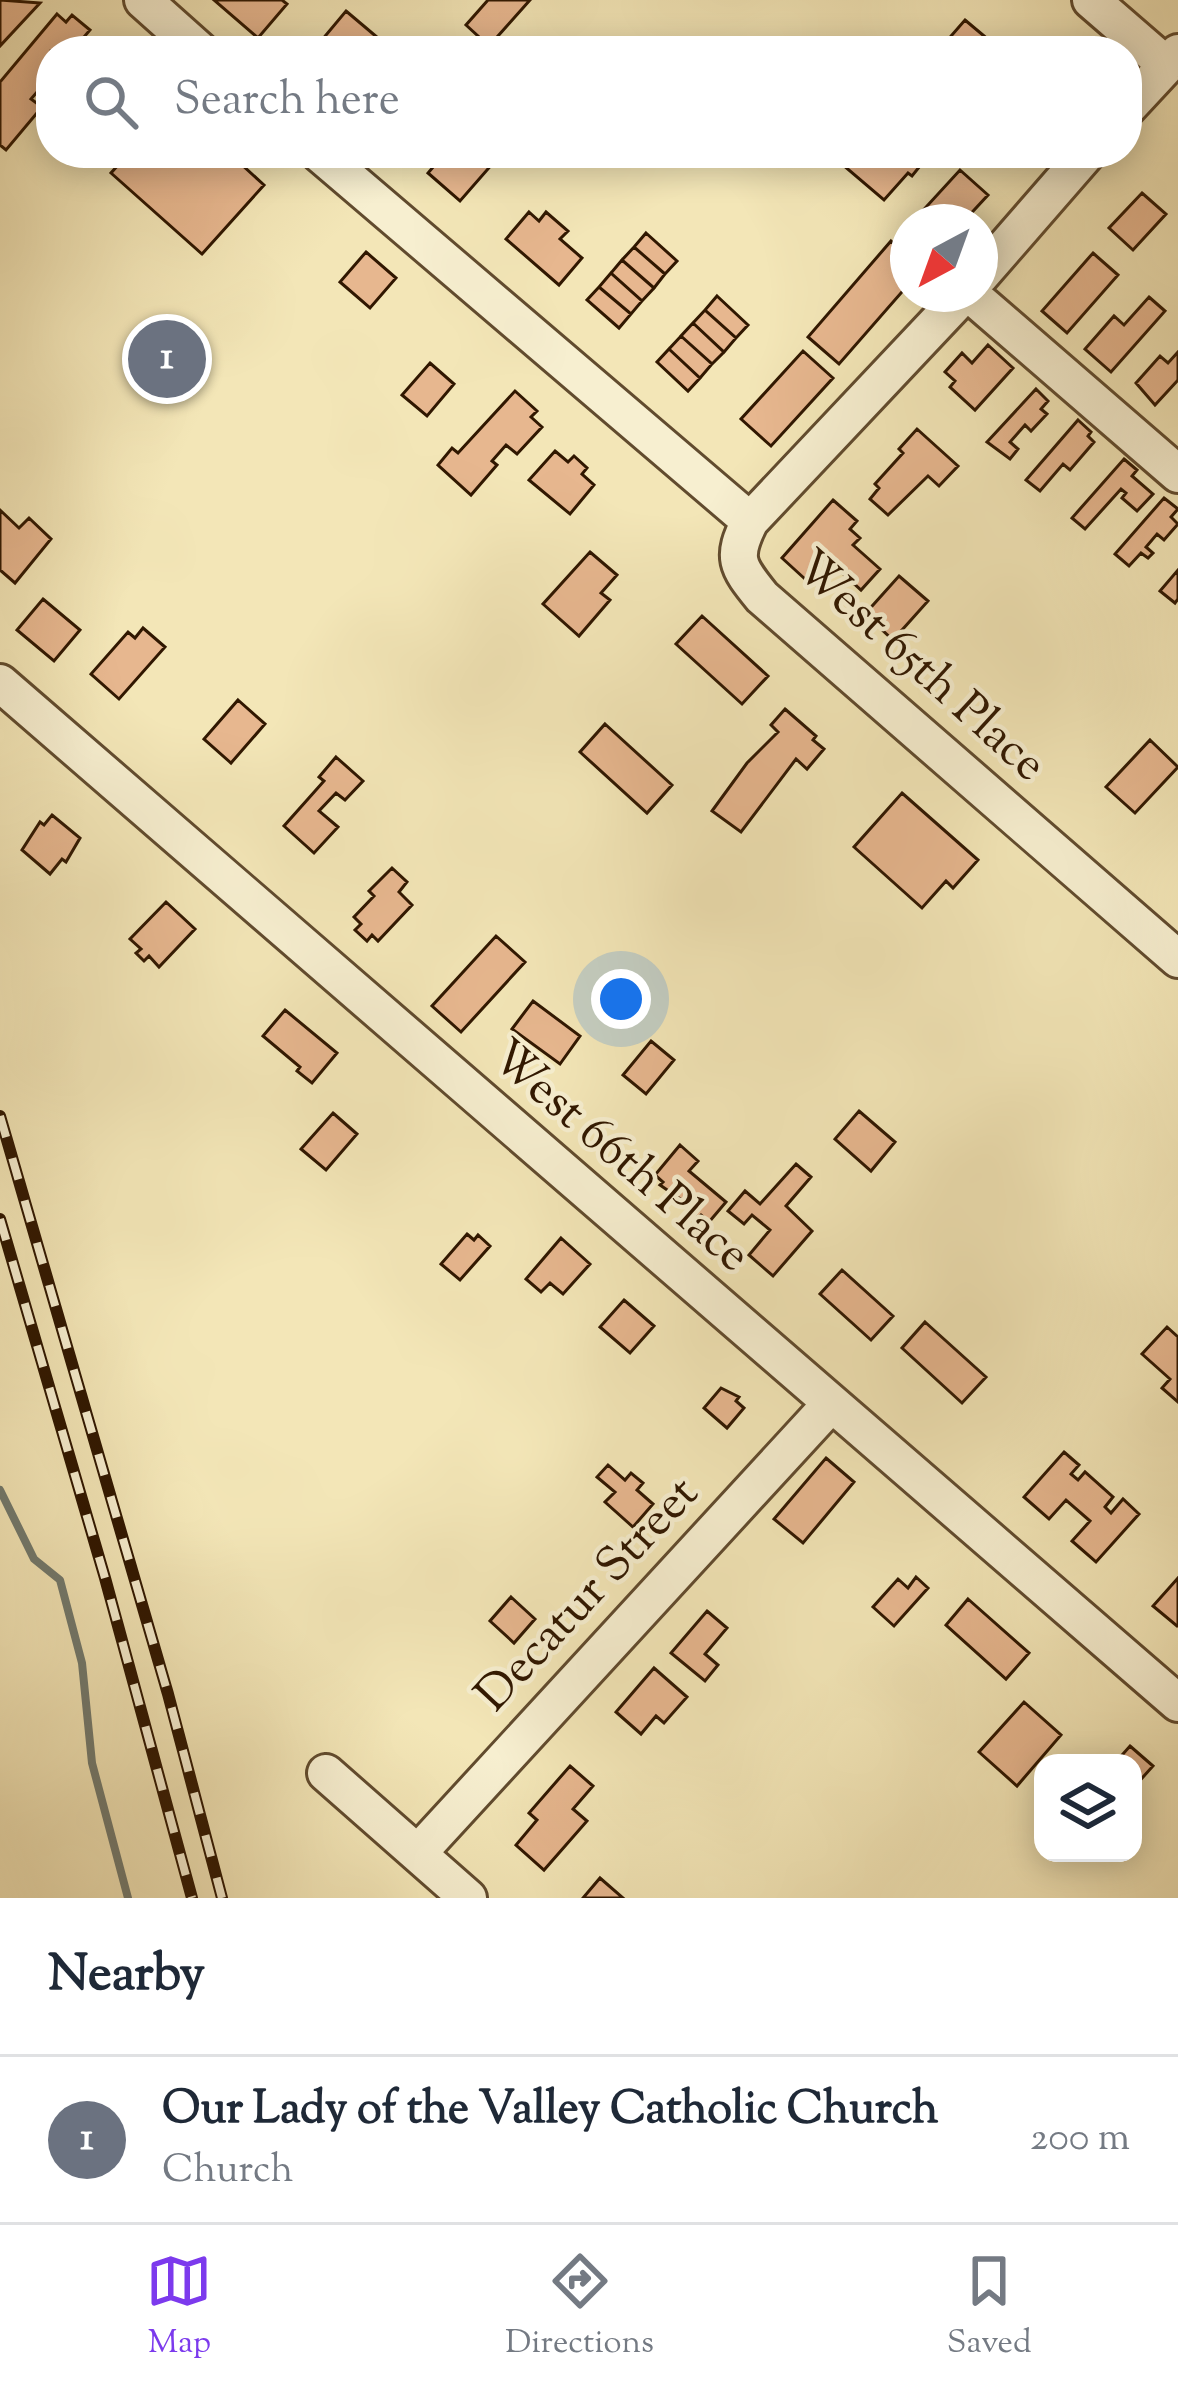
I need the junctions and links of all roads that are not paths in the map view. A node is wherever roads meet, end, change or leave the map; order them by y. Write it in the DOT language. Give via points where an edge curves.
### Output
graph roads {
  1 [pos="143,0"];
  2 [pos="1091,0"];
  3 [pos="183,36"];
  4 [pos="1141,36"];
  5 [pos="1142,37"];
  6 [pos="1172,58"];
  7 [pos="1142,91"];
  8 [pos="337,168"];
  9 [pos="1074,168"];
  10 [pos="998,255"];
  11 [pos="950,312"];
  12 [pos="988,312"];
  13 [pos="1178,474"];
  14 [pos="750,521"];
  15 [pos="0,683"];
  16 [pos="1178,959"];
  17 [pos="830,1405"];
  18 [pos="1178,1703"];
  19 [pos="326,1773"];
  20 [pos="418,1853"];
  21 [pos="468,1898"];
  1 -- 3 [label="street"];
  2 -- 4 [label="street"];
  5 -- 6 [label="street"];
  6 -- 7 [label="street"];
  8 -- 14 [label="street, West 65th Place"];
  9 -- 10 [label="street"];
  11 -- 14 [label="street"];
  12 -- 13 [label="street"];
  14 -- 16 [label="street, West 65th Place" via="738,561 762,597"];
  15 -- 17 [label="street, West 66th Place"];
  17 -- 18 [label="street, West 66th Place"];
  17 -- 20 [label="street, Decatur Street"];
  19 -- 20 [label="street"];
  20 -- 21 [label="street"];
}
